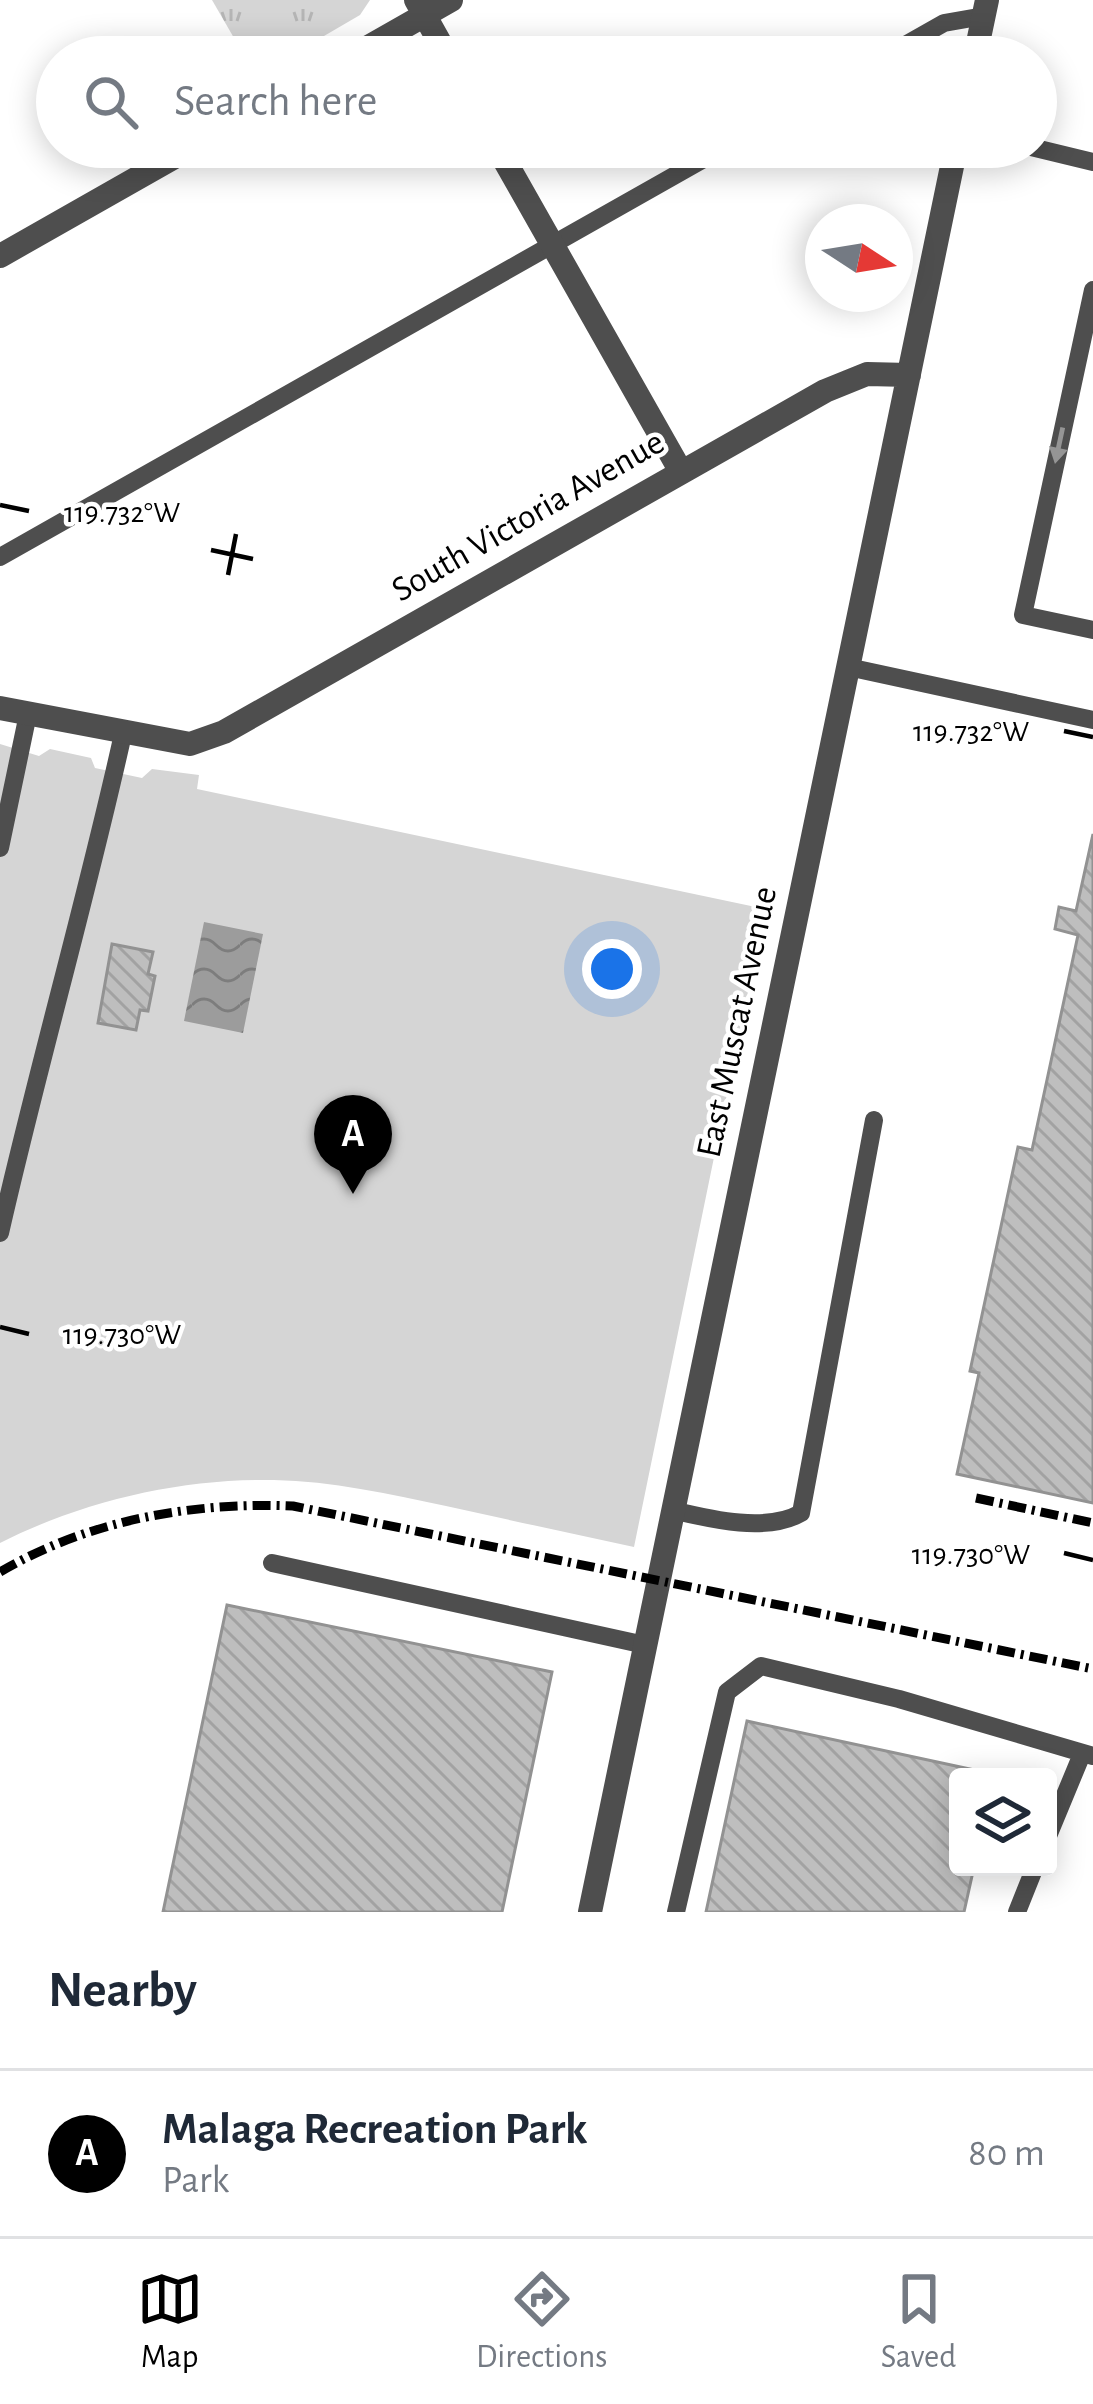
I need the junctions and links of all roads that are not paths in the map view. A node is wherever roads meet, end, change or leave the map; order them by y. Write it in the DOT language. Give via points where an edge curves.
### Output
graph roads {
  1 [pos="451,0"];
  2 [pos="421,8"];
  3 [pos="985,8"];
  4 [pos="381,36"];
  5 [pos="436,36"];
  6 [pos="921,36"];
  7 [pos="1057,153"];
  8 [pos="1093,162"];
  9 [pos="156,168"];
  10 [pos="508,168"];
  11 [pos="688,168"];
  12 [pos="952,168"];
  13 [pos="551,246"];
  14 [pos="0,256"];
  15 [pos="1093,290"];
  16 [pos="909,375"];
  17 [pos="680,470"];
  18 [pos="0,557"];
  19 [pos="1093,608"];
  20 [pos="1090,630"];
  21 [pos="848,668"];
  22 [pos="0,708"];
  23 [pos="28,715"];
  24 [pos="1093,720"];
  25 [pos="123,734"];
  26 [pos="0,848"];
  27 [pos="874,1120"];
  28 [pos="0,1233"];
  29 [pos="672,1510"];
  30 [pos="272,1563"];
  31 [pos="645,1645"];
  32 [pos="1088,1755"];
  33 [pos="1057,1818"];
  34 [pos="1031,1876"];
  35 [pos="590,1912"];
  36 [pos="676,1912"];
  37 [pos="1017,1912"];
  1 -- 2 [label="street"];
  2 -- 4 [label="street"];
  2 -- 5 [label="street"];
  3 -- 6 [label="lane"];
  7 -- 8 [label="lane"];
  9 -- 14 [label="street"];
  10 -- 13 [label="street"];
  11 -- 13 [label="lane"];
  12 -- 16 [label="street, East Muscat Avenue"];
  13 -- 17 [label="street"];
  13 -- 18 [label="lane"];
  15 -- 20 [label="lane, one-way" via="1023,615"];
  16 -- 17 [label="street, South Victoria Avenue" via="867,374 825,391"];
  16 -- 21 [label="street, East Muscat Avenue"];
  17 -- 25 [label="street, South Victoria Avenue" via="224,732 190,744"];
  19 -- 20 [label="lane"];
  21 -- 24 [label="lane"];
  21 -- 29 [label="street, East Muscat Avenue"];
  22 -- 23 [label="street"];
  23 -- 25 [label="street"];
  23 -- 26 [label="lane"];
  25 -- 28 [label="lane"];
  27 -- 29 [label="lane" via="801,1513 785,1522"];
  29 -- 31 [label="street, East Muscat Avenue"];
  30 -- 31 [label="lane"];
  31 -- 35 [label="street, East Muscat Avenue"];
  32 -- 33 [label="lane"];
  32 -- 36 [label="lane" via="761,1666 727,1692"];
  34 -- 37 [label="lane"];
}
